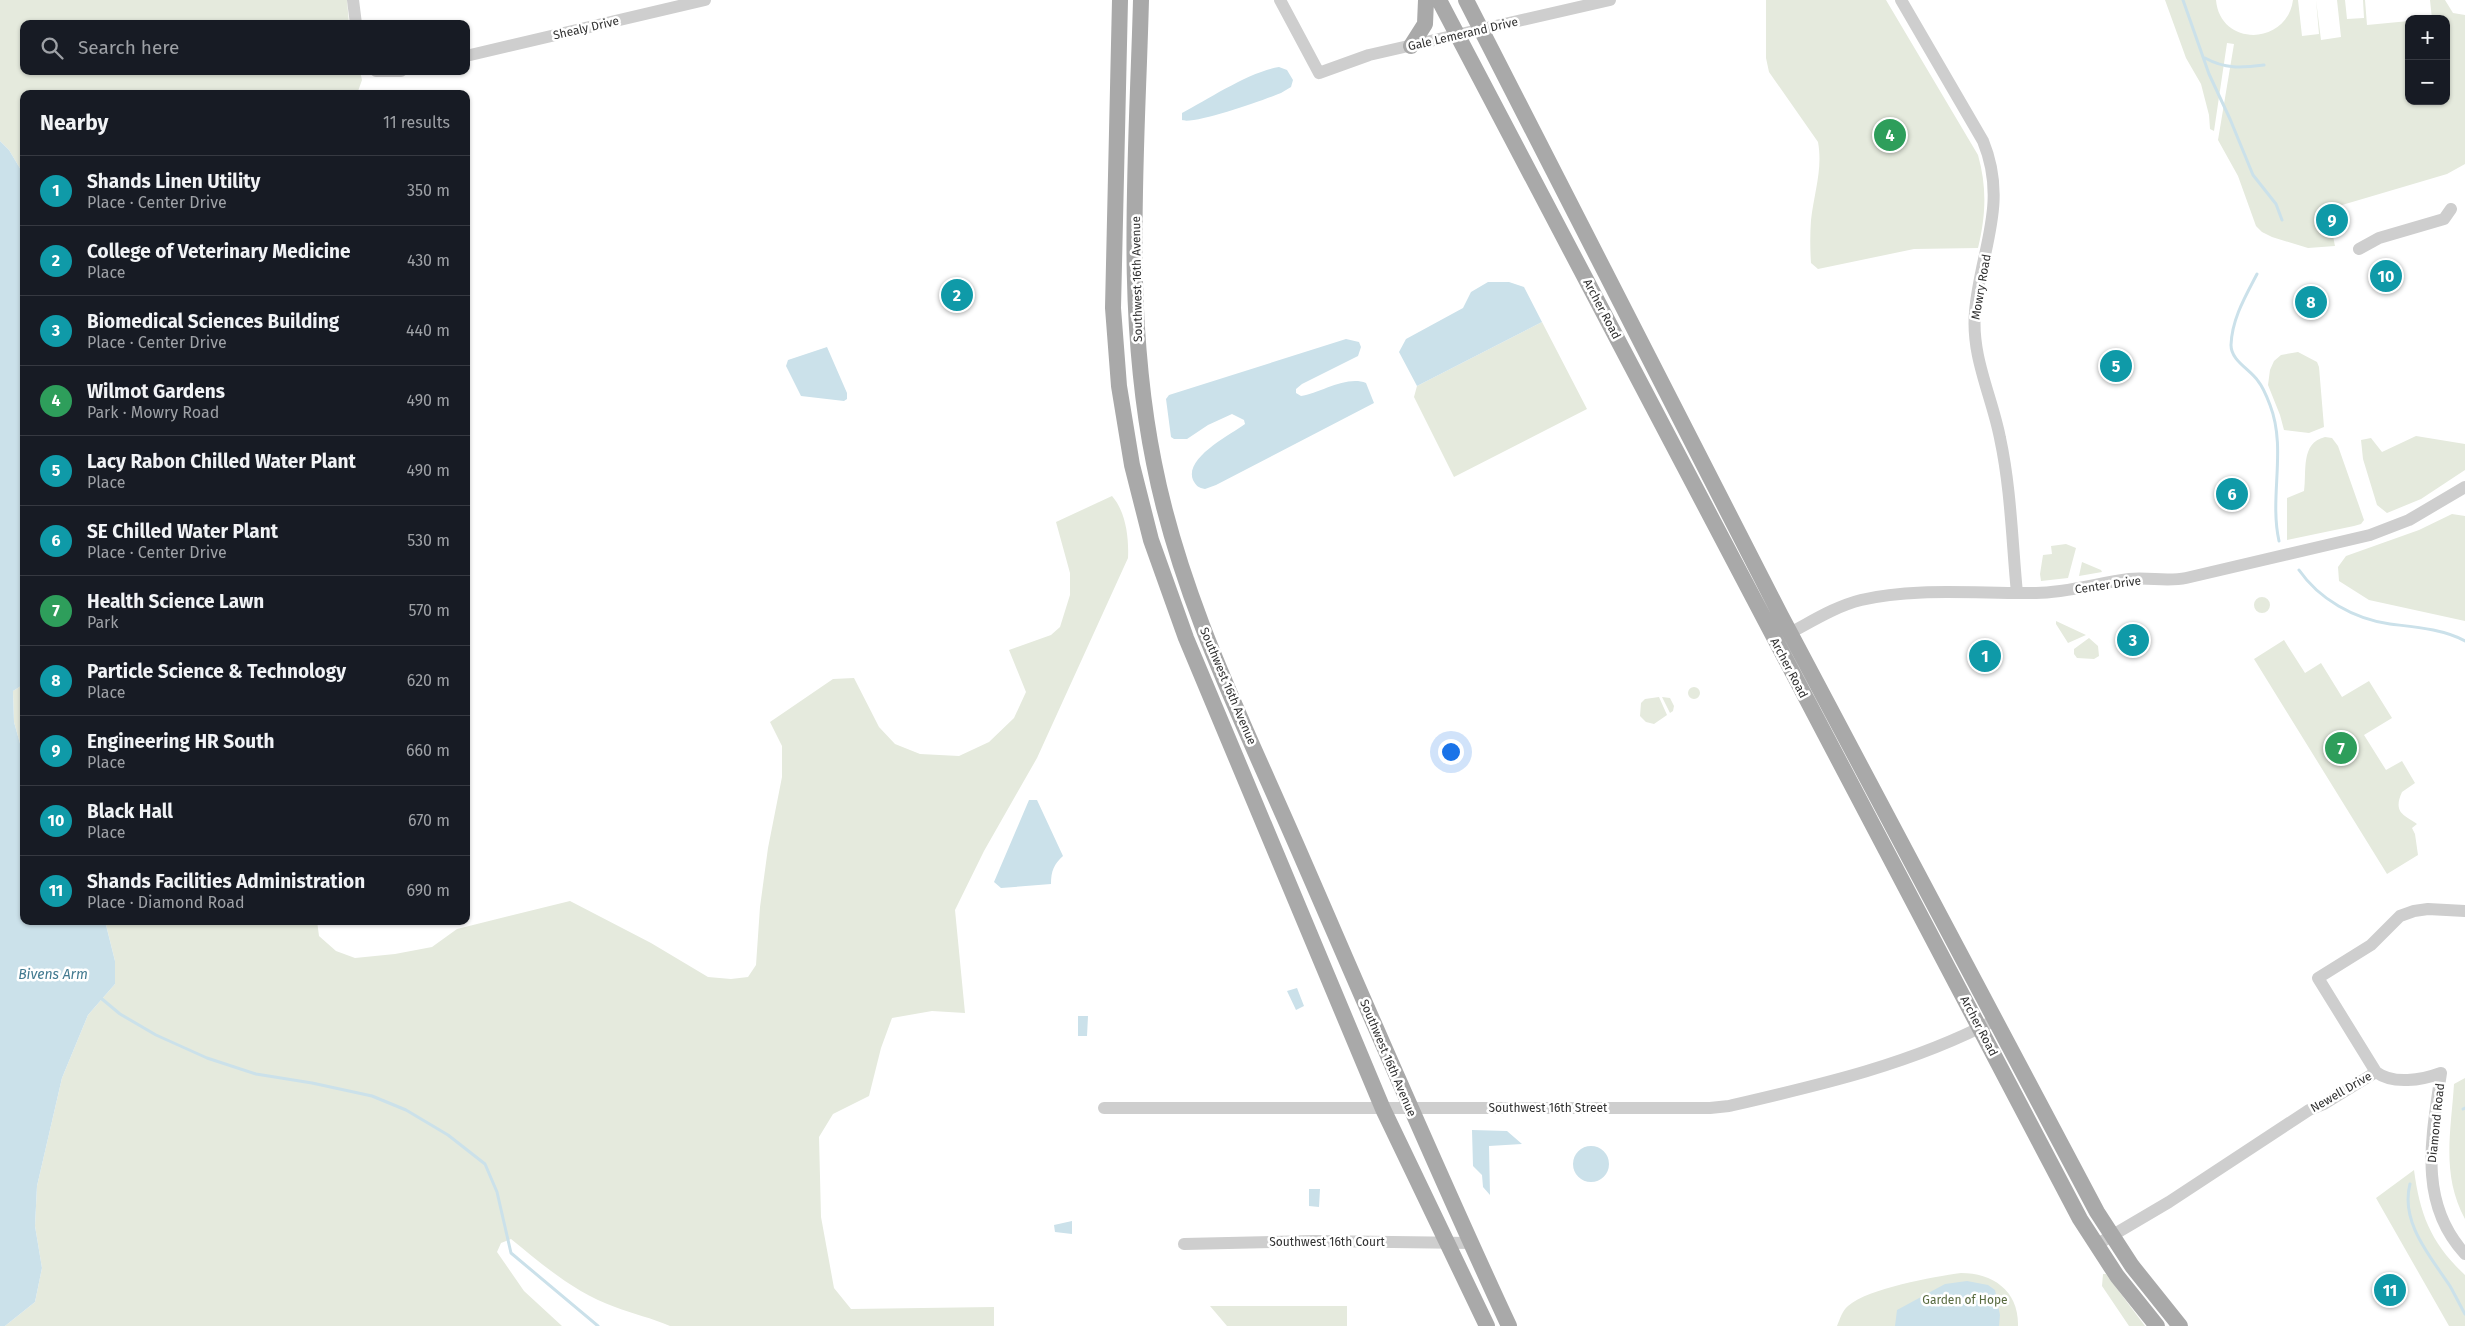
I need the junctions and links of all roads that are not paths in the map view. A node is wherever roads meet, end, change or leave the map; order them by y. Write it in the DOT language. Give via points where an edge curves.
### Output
graph roads {
  1 [pos="353,0"];
  2 [pos="705,0"];
  3 [pos="1120,0"];
  4 [pos="1141,0"];
  5 [pos="1280,0"];
  6 [pos="1426,0"];
  7 [pos="1439,0"];
  8 [pos="1466,0"];
  9 [pos="1610,0"];
  10 [pos="1901,0"];
  11 [pos="356,20"];
  12 [pos="1482,31"];
  13 [pos="1458,36"];
  14 [pos="1411,46"];
  15 [pos="470,55"];
  16 [pos="2451,209"];
  17 [pos="2359,249"];
  18 [pos="2465,487"];
  19 [pos="2017,593"];
  20 [pos="1790,633"];
  21 [pos="1774,640"];
  22 [pos="2465,911"];
  23 [pos="1995,1020"];
  24 [pos="1980,1028"];
  25 [pos="2376,1072"];
  26 [pos="1104,1108"];
  27 [pos="1384,1109"];
  28 [pos="1410,1109"];
  29 [pos="2112,1236"];
  30 [pos="1448,1243"];
  31 [pos="1471,1243"];
  32 [pos="1184,1244"];
  33 [pos="2096,1245"];
  34 [pos="2465,1254"];
  35 [pos="1487,1326"];
  36 [pos="1510,1326"];
  37 [pos="2157,1326"];
  38 [pos="2180,1326"];
  1 -- 11 [label="street"];
  2 -- 15 [label="street, Shealy Drive"];
  3 -- 27 [label="main road, Southwest 16th Avenue" via="1113,308 1119,386 1132,465 1151,540 1183,631"];
  4 -- 28 [label="main road, Southwest 16th Avenue" via="1135,307 1144,403 1153,462 1168,525 1205,632"];
  5 -- 14 [label="street, Gale Lemerand Drive" via="1319,73 1369,55"];
  6 -- 14 [label="main road" via="1425,24"];
  7 -- 13 [label="main road, Archer Road"];
  8 -- 12 [label="main road, Archer Road"];
  9 -- 12 [label="street, Gale Lemerand Drive"];
  10 -- 19 [label="street, Mowry Road" via="1983,141 1992,166 1995,212 1977,292 1974,328 1978,361 2000,438"];
  12 -- 13 [label="street, Gale Lemerand Drive"];
  12 -- 20 [label="main road, Archer Road"];
  13 -- 14 [label="street, Gale Lemerand Drive"];
  13 -- 21 [label="main road, Archer Road"];
  16 -- 17 [label="street" via="2444,218 2379,238"];
  18 -- 19 [label="street, Center Drive" via="2409,520 2343,543 2175,580 2130,579 2060,592"];
  19 -- 20 [label="street, Center Drive" via="1877,597 1844,606"];
  20 -- 21 [label="street, Center Drive"];
  20 -- 23 [label="main road, Archer Road"];
  21 -- 24 [label="main road, Archer Road"];
  22 -- 25 [label="street, Newell Drive" via="2428,909 2400,916 2366,949 2318,978"];
  23 -- 24 [label="street, Southwest 16th Street"];
  23 -- 29 [label="main road, Archer Road"];
  24 -- 28 [label="street, Southwest 16th Street" via="1862,1074 1729,1106 1689,1109"];
  24 -- 33 [label="main road, Archer Road"];
  25 -- 29 [label="street, Newell Drive" via="2309,1110"];
  25 -- 34 [label="street, Diamond Road" via="2401,1080 2441,1073 2431,1146 2432,1186 2440,1215 2456,1245"];
  26 -- 27 [label="street, Southwest 16th Street"];
  27 -- 28 [label="street, Southwest 16th Street"];
  27 -- 30 [label="main road, Southwest 16th Avenue"];
  28 -- 31 [label="main road, Southwest 16th Avenue"];
  29 -- 33 [label="street, Newell Drive"];
  29 -- 38 [label="main road, Archer Road"];
  30 -- 31 [label="street, Southwest 16th Court"];
  30 -- 32 [label="street, Southwest 16th Court" via="1314,1240"];
  30 -- 35 [label="main road, Southwest 16th Avenue"];
  31 -- 36 [label="main road, Southwest 16th Avenue"];
  33 -- 37 [label="main road, Archer Road"];
}
